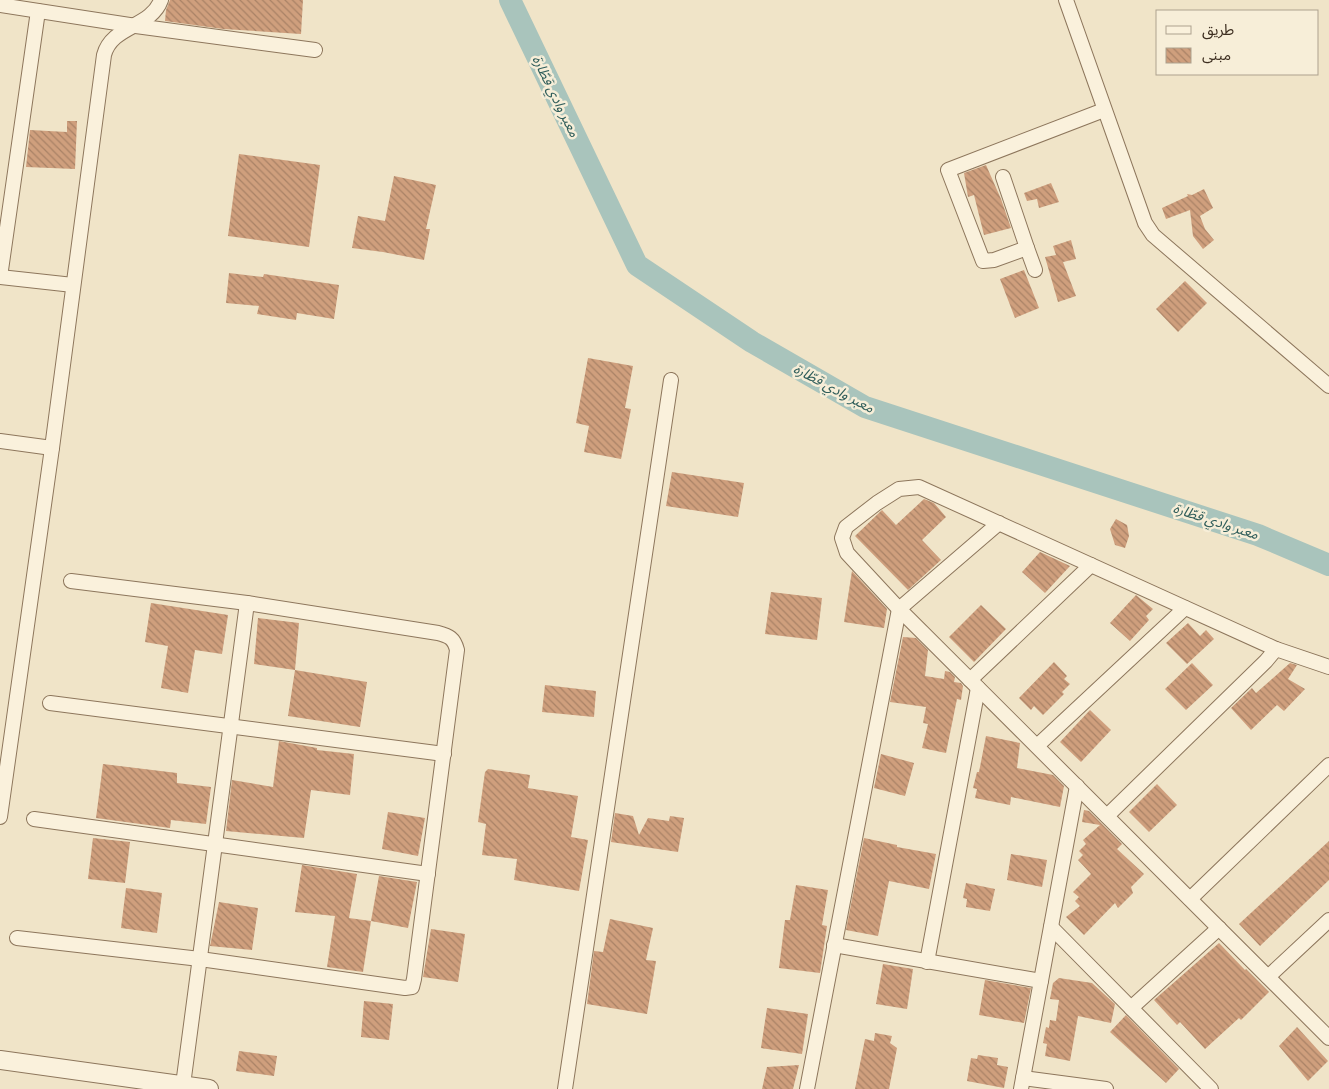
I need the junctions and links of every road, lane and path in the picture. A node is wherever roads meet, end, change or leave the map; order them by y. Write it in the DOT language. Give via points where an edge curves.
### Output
graph roads {
  1 [pos="161,0"];
  2 [pos="1066,0"];
  3 [pos="0,5"];
  4 [pos="38,11"];
  5 [pos="136,26"];
  6 [pos="315,50"];
  7 [pos="1104,110"];
  8 [pos="1003,177"];
  9 [pos="1027,248"];
  10 [pos="1035,270"];
  11 [pos="0,277"];
  12 [pos="73,286"];
  13 [pos="671,380"];
  14 [pos="1329,386"];
  15 [pos="0,441"];
  16 [pos="52,448"];
  17 [pos="999,523"];
  18 [pos="1091,565"];
  19 [pos="71,581"];
  20 [pos="247,603"];
  21 [pos="1185,608"];
  22 [pos="899,609"];
  23 [pos="1276,649"];
  24 [pos="1329,667"];
  25 [pos="974,684"];
  26 [pos="50,703"];
  27 [pos="231,727"];
  28 [pos="1037,746"];
  29 [pos="444,754"];
  30 [pos="1329,765"];
  31 [pos="1077,786"];
  32 [pos="1107,816"];
  33 [pos="0,817"];
  34 [pos="34,819"];
  35 [pos="215,843"];
  36 [pos="428,874"];
  37 [pos="1190,899"];
  38 [pos="1329,920"];
  39 [pos="1051,927"];
  40 [pos="1219,928"];
  41 [pos="17,938"];
  42 [pos="834,945"];
  43 [pos="200,959"];
  44 [pos="928,962"];
  45 [pos="1268,977"];
  46 [pos="1041,981"];
  47 [pos="1131,1008"];
  48 [pos="1329,1038"];
  49 [pos="0,1060"];
  50 [pos="1022,1083"];
  51 [pos="183,1085"];
  52 [pos="210,1089"];
  53 [pos="565,1089"];
  54 [pos="807,1089"];
  55 [pos="1106,1089"];
  56 [pos="1211,1089"];
  1 -- 5 [label="street" via="156,10"];
  2 -- 7 [label="street"];
  3 -- 4 [label="street"];
  4 -- 5 [label="street"];
  4 -- 11 [label="street"];
  5 -- 6 [label="street"];
  5 -- 12 [label="street" via="113,38 104,55"];
  7 -- 9 [label="street" via="948,170 983,261"];
  7 -- 14 [label="street" via="1145,223 1153,236"];
  8 -- 9 [label="street"];
  9 -- 10 [label="street"];
  11 -- 12 [label="street"];
  12 -- 16 [label="street"];
  13 -- 53 [label="street"];
  15 -- 16 [label="street"];
  16 -- 33 [label="street"];
  17 -- 18 [label="street"];
  17 -- 22 [label="street"];
  17 -- 22 [label="street" via="919,487 899,489 846,527 842,538 847,553"];
  18 -- 21 [label="street"];
  18 -- 25 [label="street"];
  19 -- 20 [label="street"];
  20 -- 27 [label="street"];
  20 -- 29 [label="street" via="449,636 457,650"];
  21 -- 23 [label="street"];
  21 -- 28 [label="street"];
  22 -- 25 [label="street"];
  22 -- 42 [label="street"];
  23 -- 24 [label="street"];
  23 -- 32 [label="street"];
  25 -- 28 [label="street"];
  25 -- 44 [label="street"];
  26 -- 27 [label="street"];
  27 -- 29 [label="street"];
  27 -- 35 [label="street"];
  28 -- 31 [label="street"];
  29 -- 36 [label="street"];
  30 -- 37 [label="street"];
  31 -- 32 [label="street"];
  31 -- 39 [label="street"];
  32 -- 37 [label="street"];
  34 -- 35 [label="street"];
  35 -- 36 [label="street"];
  35 -- 43 [label="street"];
  36 -- 43 [label="street" via="412,987"];
  37 -- 40 [label="street"];
  38 -- 45 [label="street"];
  39 -- 46 [label="street"];
  39 -- 47 [label="street"];
  40 -- 45 [label="street"];
  40 -- 47 [label="street"];
  41 -- 43 [label="street"];
  42 -- 44 [label="street"];
  42 -- 54 [label="street"];
  43 -- 51 [label="street"];
  44 -- 46 [label="street"];
  45 -- 48 [label="street"];
  46 -- 50 [label="street"];
  47 -- 56 [label="street"];
  49 -- 51 [label="street"];
  50 -- 55 [label="street"];
  51 -- 52 [label="street"];
}
